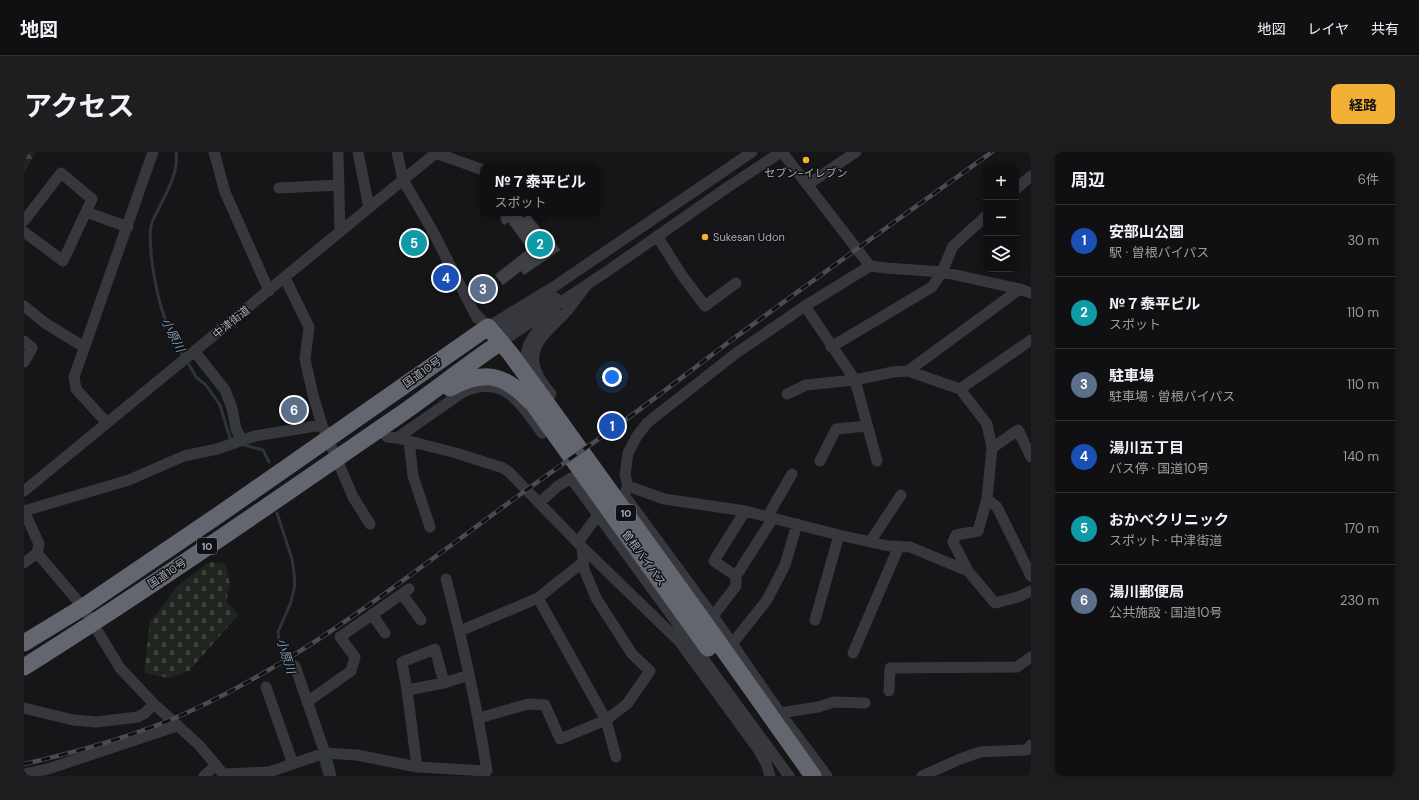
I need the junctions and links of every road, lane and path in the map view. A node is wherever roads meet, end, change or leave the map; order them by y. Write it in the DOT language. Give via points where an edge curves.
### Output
graph roads {
  1 [pos="154,152"];
  2 [pos="214,152"];
  3 [pos="338,152"];
  4 [pos="358,152"];
  5 [pos="397,152"];
  6 [pos="437,152"];
  7 [pos="752,152"];
  8 [pos="782,152"];
  9 [pos="856,152"];
  10 [pos="480,169"];
  11 [pos="1031,176"];
  12 [pos="403,180"];
  13 [pos="339,185"];
  14 [pos="807,185"];
  15 [pos="1019,186"];
  16 [pos="279,188"];
  17 [pos="369,208"];
  18 [pos="86,212"];
  19 [pos="983,219"];
  20 [pos="24,221"];
  21 [pos="128,227"];
  22 [pos="24,232"];
  23 [pos="340,232"];
  24 [pos="657,236"];
  25 [pos="867,262"];
  26 [pos="942,272"];
  27 [pos="285,278"];
  28 [pos="596,279"];
  29 [pos="736,284"];
  30 [pos="586,286"];
  31 [pos="1020,289"];
  32 [pos="269,291"];
  33 [pos="1031,293"];
  34 [pos="571,296"];
  35 [pos="24,306"];
  36 [pos="805,306"];
  37 [pos="491,337"];
  38 [pos="1031,340"];
  39 [pos="24,341"];
  40 [pos="84,347"];
  41 [pos="831,347"];
  42 [pos="192,354"];
  43 [pos="24,362"];
  44 [pos="908,371"];
  45 [pos="855,380"];
  46 [pos="960,388"];
  47 [pos="787,394"];
  48 [pos="539,403"];
  49 [pos="107,423"];
  50 [pos="867,426"];
  51 [pos="388,430"];
  52 [pos="242,440"];
  53 [pos="409,441"];
  54 [pos="329,442"];
  55 [pos="992,448"];
  56 [pos="1031,457"];
  57 [pos="820,461"];
  58 [pos="877,461"];
  59 [pos="792,474"];
  60 [pos="24,491"];
  61 [pos="626,491"];
  62 [pos="901,495"];
  63 [pos="536,499"];
  64 [pos="987,499"];
  65 [pos="24,511"];
  66 [pos="745,511"];
  67 [pos="598,515"];
  68 [pos="773,518"];
  69 [pos="370,524"];
  70 [pos="797,524"];
  71 [pos="430,528"];
  72 [pos="839,536"];
  73 [pos="870,542"];
  74 [pos="580,544"];
  75 [pos="899,546"];
  76 [pos="37,553"];
  77 [pos="583,562"];
  78 [pos="24,563"];
  79 [pos="968,571"];
  80 [pos="736,576"];
  81 [pos="1031,576"];
  82 [pos="446,579"];
  83 [pos="1031,591"];
  84 [pos="538,598"];
  85 [pos="82,607"];
  86 [pos="372,614"];
  87 [pos="421,620"];
  88 [pos="815,620"];
  89 [pos="704,622"];
  90 [pos="93,624"];
  91 [pos="460,631"];
  92 [pos="385,633"];
  93 [pos="24,643"];
  94 [pos="732,644"];
  95 [pos="853,653"];
  96 [pos="1031,657"];
  97 [pos="295,666"];
  98 [pos="24,667"];
  99 [pos="469,675"];
  100 [pos="444,683"];
  101 [pos="266,687"];
  102 [pos="407,690"];
  103 [pos="889,691"];
  104 [pos="306,702"];
  105 [pos="865,703"];
  106 [pos="154,704"];
  107 [pos="24,708"];
  108 [pos="780,713"];
  109 [pos="479,718"];
  110 [pos="606,720"];
  111 [pos="177,726"];
  112 [pos="1031,745"];
  113 [pos="325,753"];
  114 [pos="616,757"];
  115 [pos="293,764"];
  116 [pos="216,765"];
  117 [pos="417,767"];
  118 [pos="24,774"];
  119 [pos="225,775"];
  120 [pos="204,776"];
  121 [pos="331,776"];
  122 [pos="770,776"];
  123 [pos="789,776"];
  124 [pos="799,776"];
  125 [pos="813,776"];
  126 [pos="826,776"];
  127 [pos="922,776"];
  1 -- 21 [label="street"];
  2 -- 32 [label="street" via="225,192"];
  3 -- 13 [label="street"];
  4 -- 17 [label="street"];
  5 -- 12 [label="street"];
  6 -- 10 [label="street"];
  6 -- 12 [label="street, 中津街道"];
  7 -- 37 [label="street" via="555,286"];
  8 -- 14 [label="street"];
  8 -- 24 [label="street"];
  9 -- 14 [label="street"];
  11 -- 15 [label="street"];
  12 -- 17 [label="street, 中津街道"];
  12 -- 37 [label="street" via="474,312"];
  13 -- 16 [label="street"];
  13 -- 23 [label="street"];
  14 -- 25 [label="street"];
  17 -- 23 [label="street, 中津街道"];
  18 -- 20 [label="street" via="92,199 61,173"];
  18 -- 21 [label="street"];
  18 -- 22 [label="street" via="63,262"];
  19 -- 26 [label="street" via="953,246"];
  21 -- 40 [label="street"];
  23 -- 27 [label="street, 中津街道"];
  24 -- 28 [label="street"];
  24 -- 29 [label="street" via="705,306"];
  25 -- 26 [label="street" via="886,268"];
  25 -- 36 [label="street"];
  26 -- 31 [label="street"];
  26 -- 41 [label="street" via="932,288"];
  27 -- 32 [label="street, 中津街道"];
  27 -- 54 [label="street" via="309,327 305,359 313,395"];
  28 -- 30 [label="street"];
  28 -- 37 [label="street" via="538,308"];
  30 -- 34 [label="street"];
  30 -- 51 [label="street" via="541,338 534,358 537,373 566,416 542,433 521,404 508,393 496,387 479,387 470,389"];
  31 -- 33 [label="street"];
  31 -- 44 [label="street"];
  32 -- 42 [label="street, 中津街道"];
  34 -- 37 [label="street"];
  34 -- 48 [label="street" via="534,334 527,347 528,369"];
  35 -- 40 [label="street" via="45,323"];
  36 -- 41 [label="street"];
  36 -- 61 [label="street" via="734,354 647,423 628,453"];
  37 -- 48 [label="highway, 曽根バイパス / 10"];
  37 -- 51 [label="highway, 10"];
  37 -- 54 [label="highway, 国道10号 / 10"];
  38 -- 46 [label="street"];
  39 -- 43 [label="street" via="32,348"];
  40 -- 49 [label="street" via="74,377 76,389"];
  41 -- 45 [label="street"];
  42 -- 49 [label="street, 中津街道"];
  42 -- 52 [label="street" via="225,390 236,429"];
  44 -- 45 [label="street"];
  44 -- 46 [label="street"];
  45 -- 47 [label="street" via="806,385"];
  45 -- 50 [label="street"];
  46 -- 55 [label="street" via="987,424"];
  48 -- 51 [label="highway" via="512,385 481,376 457,384"];
  48 -- 89 [label="highway, 曽根バイパス / 10"];
  49 -- 60 [label="street, 中津街道"];
  50 -- 57 [label="street" via="836,429"];
  50 -- 58 [label="street"];
  51 -- 53 [label="street"];
  51 -- 54 [label="highway, 国道10号 / 10"];
  52 -- 54 [label="street" via="255,436"];
  52 -- 65 [label="street" via="217,449 184,456 129,480"];
  53 -- 63 [label="street" via="503,468"];
  53 -- 71 [label="street" via="413,476"];
  54 -- 69 [label="street" via="353,497"];
  54 -- 85 [label="highway, 国道10号 / 10"];
  54 -- 90 [label="highway, 国道10号 / 10"];
  55 -- 56 [label="street" via="1018,430"];
  55 -- 64 [label="street"];
  59 -- 68 [label="street" via="770,512"];
  61 -- 66 [label="street"];
  61 -- 67 [label="street"];
  61 -- 89 [label="street"];
  62 -- 73 [label="street"];
  63 -- 67 [label="street" via="571,478"];
  63 -- 74 [label="street"];
  64 -- 79 [label="street" via="978,531 956,535 953,542"];
  64 -- 81 [label="street" via="997,508"];
  65 -- 76 [label="street" via="39,544"];
  66 -- 68 [label="street"];
  66 -- 80 [label="street" via="714,561"];
  67 -- 74 [label="street"];
  67 -- 123 [label="street"];
  68 -- 70 [label="street"];
  68 -- 80 [label="street"];
  70 -- 72 [label="street"];
  70 -- 94 [label="street" via="785,565 767,600"];
  72 -- 73 [label="street"];
  72 -- 88 [label="street"];
  73 -- 75 [label="street"];
  74 -- 77 [label="street"];
  74 -- 122 [label="street" via="679,641 758,749"];
  75 -- 79 [label="street" via="910,547"];
  75 -- 95 [label="street"];
  76 -- 78 [label="street"];
  76 -- 85 [label="street"];
  77 -- 84 [label="street"];
  77 -- 110 [label="street" via="596,598 632,654 650,671 627,704"];
  79 -- 83 [label="street" via="995,603 1018,598"];
  80 -- 89 [label="street" via="736,586"];
  82 -- 91 [label="street"];
  84 -- 91 [label="street"];
  84 -- 110 [label="street"];
  85 -- 90 [label="street"];
  85 -- 93 [label="highway, 国道10号 / 10"];
  86 -- 87 [label="street" via="405,592"];
  86 -- 92 [label="street"];
  86 -- 104 [label="street" via="340,637 355,657 351,671"];
  89 -- 94 [label="street"];
  89 -- 124 [label="highway, 曽根バイパス / 10"];
  89 -- 125 [label="highway, 曽根バイパス / 10"];
  90 -- 98 [label="highway, 国道10号 / 10"];
  90 -- 106 [label="street" via="120,668"];
  91 -- 99 [label="street"];
  94 -- 108 [label="street"];
  96 -- 103 [label="street" via="1017,667 890,668"];
  97 -- 104 [label="street"];
  99 -- 100 [label="street"];
  99 -- 109 [label="street"];
  100 -- 102 [label="street"];
  100 -- 102 [label="street" via="435,649 402,662"];
  101 -- 115 [label="street"];
  102 -- 117 [label="street"];
  104 -- 113 [label="street"];
  105 -- 108 [label="street" via="834,702"];
  106 -- 107 [label="street" via="138,717 96,722 73,720"];
  106 -- 111 [label="street"];
  108 -- 126 [label="street"];
  109 -- 110 [label="street" via="528,704 545,705 560,739"];
  109 -- 117 [label="street" via="487,771"];
  110 -- 114 [label="street"];
  111 -- 116 [label="street" via="199,745"];
  111 -- 118 [label="street" via="48,769"];
  112 -- 127 [label="street" via="1026,750 980,752"];
  113 -- 115 [label="street"];
  113 -- 117 [label="street" via="357,755"];
  113 -- 121 [label="street"];
  115 -- 119 [label="street" via="269,772"];
  116 -- 119 [label="street"];
  116 -- 120 [label="street"];
}
